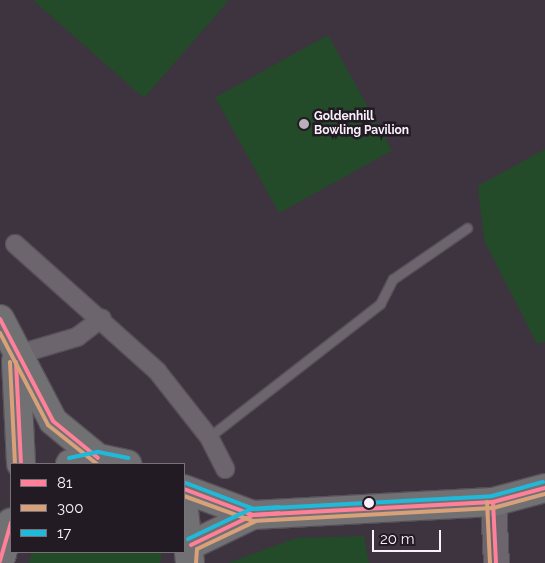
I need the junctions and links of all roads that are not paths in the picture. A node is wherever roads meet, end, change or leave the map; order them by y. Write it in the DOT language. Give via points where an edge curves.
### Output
graph roads {
  1 [pos="467,228"];
  2 [pos="14,244"];
  3 [pos="102,318"];
  4 [pos="0,319"];
  5 [pos="16,355"];
  6 [pos="209,437"];
  7 [pos="98,458"];
  8 [pos="21,463"];
  9 [pos="75,463"];
  10 [pos="122,463"];
  11 [pos="225,468"];
  12 [pos="545,488"];
  13 [pos="185,489"];
  14 [pos="493,502"];
  15 [pos="253,514"];
  16 [pos="185,517"];
  17 [pos="10,527"];
  18 [pos="191,554"];
  19 [pos="0,561"];
  20 [pos="496,563"];
  1 -- 6 [label="lane" via="393,279 380,304"];
  2 -- 3 [label="street"];
  3 -- 5 [label="street" via="77,337"];
  3 -- 6 [label="street" via="157,371"];
  4 -- 5 [label="main road"];
  5 -- 7 [label="main road" via="53,421"];
  5 -- 8 [label="main road"];
  6 -- 11 [label="street"];
  7 -- 9 [label="main road"];
  7 -- 10 [label="main road"];
  12 -- 14 [label="main road"];
  13 -- 15 [label="main road"];
  14 -- 15 [label="main road"];
  14 -- 20 [label="street"];
  15 -- 18 [label="main road"];
  16 -- 18 [label="main road"];
  17 -- 19 [label="main road"];
}
